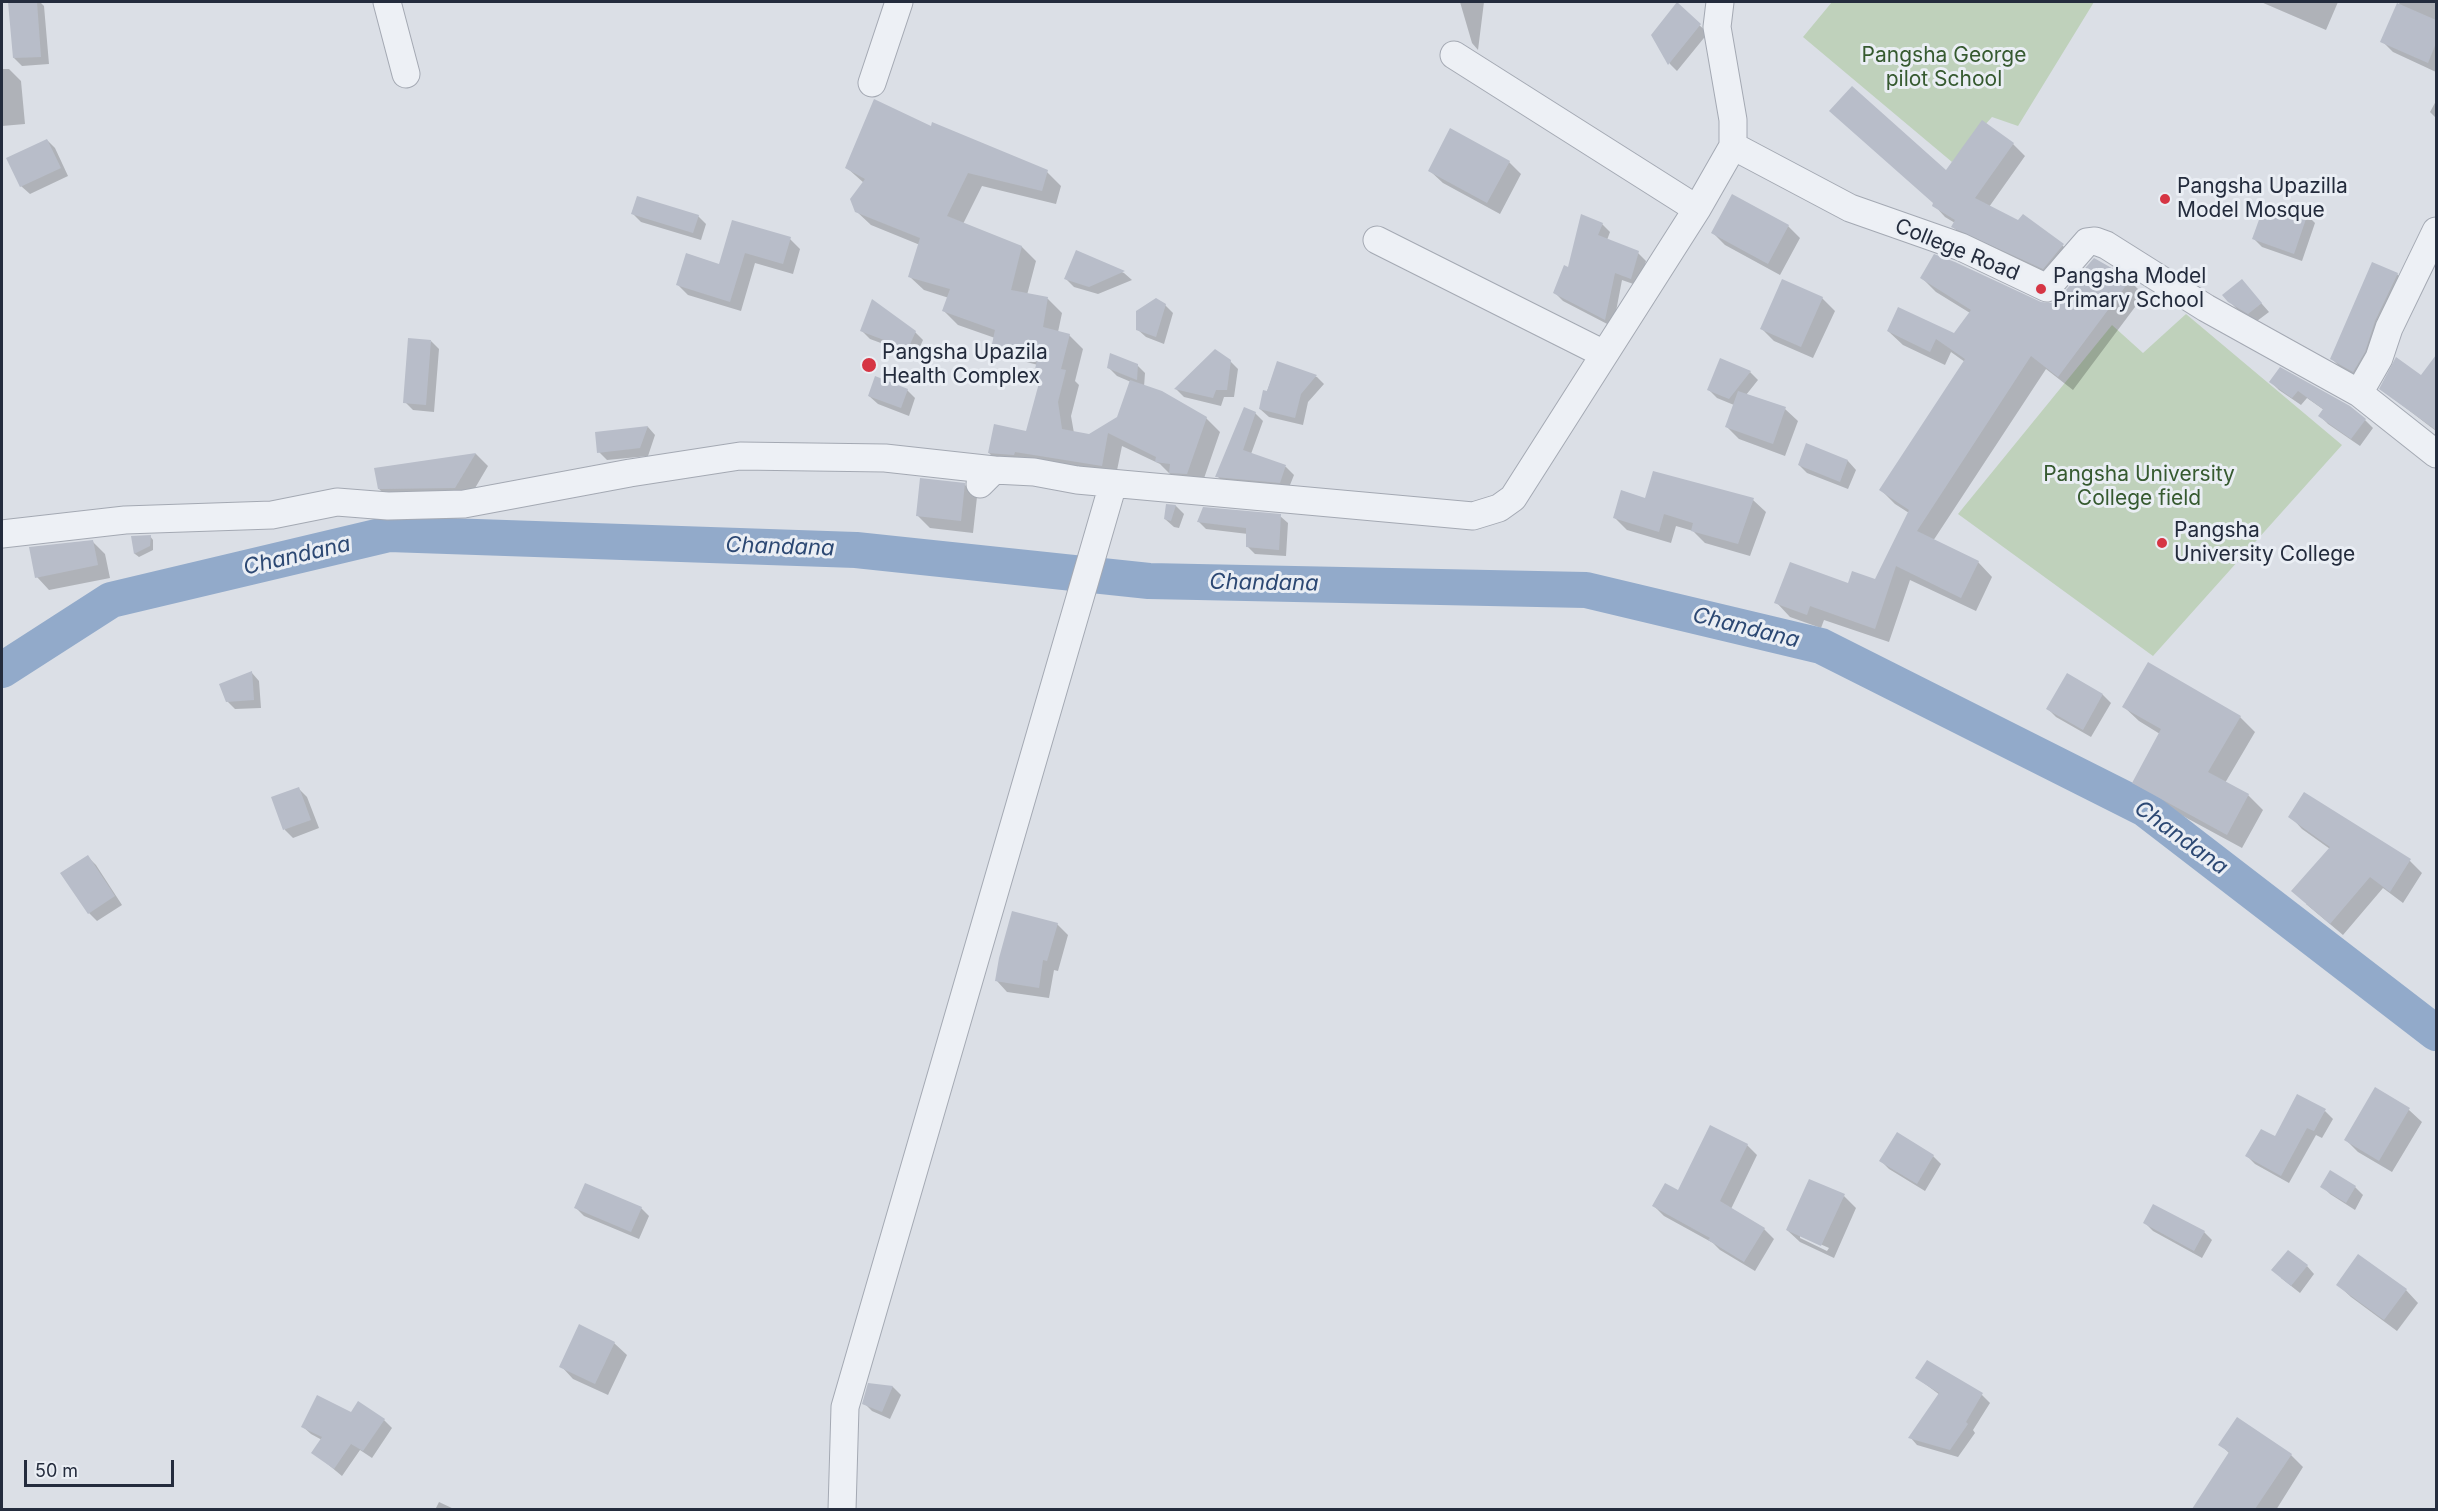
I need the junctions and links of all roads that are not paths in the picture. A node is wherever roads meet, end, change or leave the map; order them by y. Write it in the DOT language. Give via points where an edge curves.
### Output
graph roads {
  1 [pos="387,2"];
  2 [pos="899,2"];
  3 [pos="1720,2"];
  4 [pos="1454,55"];
  5 [pos="406,74"];
  6 [pos="872,83"];
  7 [pos="1733,146"];
  8 [pos="1696,209"];
  9 [pos="2436,231"];
  10 [pos="1377,240"];
  11 [pos="1604,354"];
  12 [pos="2359,393"];
  13 [pos="2436,454"];
  14 [pos="1110,493"];
  15 [pos="2,534"];
  16 [pos="842,1509"];
  1 -- 5 [label="street"];
  2 -- 6 [label="street"];
  3 -- 7 [label="street" via="1717,27 1733,120"];
  4 -- 8 [label="street"];
  7 -- 8 [label="street"];
  7 -- 12 [label="street, College Road" via="1850,208 1961,247 2047,288 2087,242 2106,245 2215,314"];
  8 -- 11 [label="street"];
  9 -- 12 [label="street" via="2389,328 2379,358"];
  10 -- 11 [label="street"];
  11 -- 14 [label="street" via="1513,498 1499,508 1473,516"];
  12 -- 13 [label="street, College Road"];
  14 -- 15 [label="street" via="1077,480 1034,472 987,477 885,458 740,456 464,504 388,506 337,502 272,515 125,520"];
  14 -- 16 [label="street" via="845,1407"];
}
